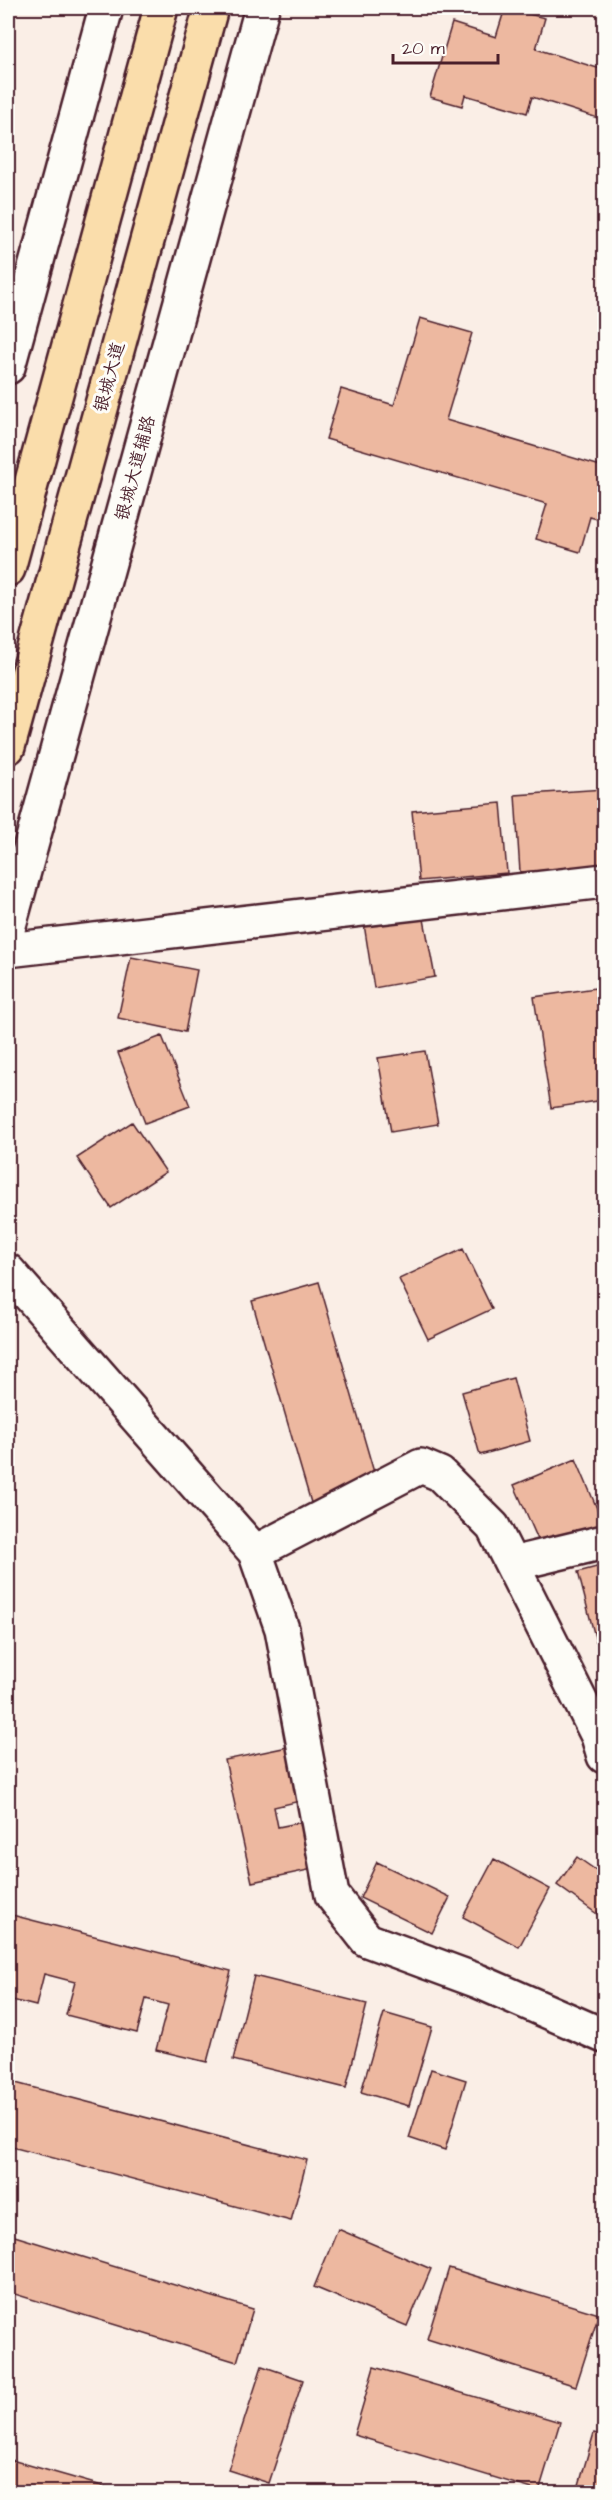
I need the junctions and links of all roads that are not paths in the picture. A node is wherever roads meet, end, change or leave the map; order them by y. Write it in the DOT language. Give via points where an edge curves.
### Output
graph roads {
  1 [pos="106,8"];
  2 [pos="161,8"];
  3 [pos="211,8"];
  4 [pos="262,8"];
  5 [pos="8,367"];
  6 [pos="8,569"];
  7 [pos="8,747"];
  8 [pos="604,881"];
  9 [pos="8,928"];
  10 [pos="8,950"];
  11 [pos="8,1271"];
  12 [pos="604,1542"];
  13 [pos="255,1552"];
  14 [pos="512,1564"];
  15 [pos="604,1756"];
  16 [pos="604,2036"];
  1 -- 5 [label="street"];
  2 -- 6 [label="main road"];
  3 -- 7 [label="main road, 银城大道"];
  4 -- 9 [label="street, 银城大道辅路"];
  8 -- 10 [label="street"];
  11 -- 13 [label="street"];
  12 -- 14 [label="street"];
  13 -- 14 [label="street" via="421,1466 440,1474 493,1527"];
  13 -- 16 [label="street" via="282,1629 332,1896 367,1940 478,1981"];
  14 -- 15 [label="street" via="598,1736"];
}
